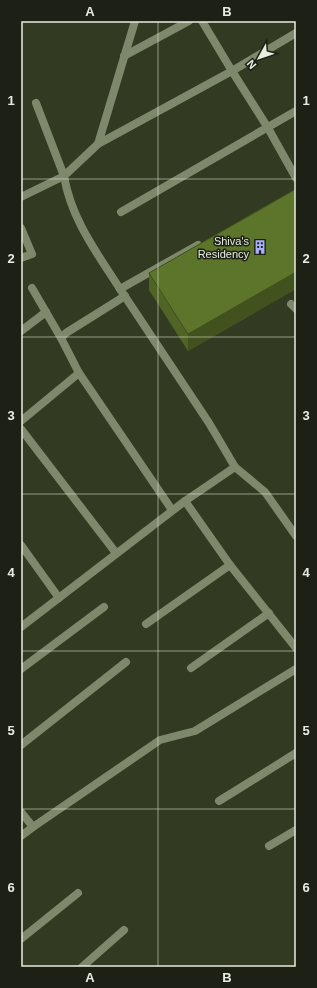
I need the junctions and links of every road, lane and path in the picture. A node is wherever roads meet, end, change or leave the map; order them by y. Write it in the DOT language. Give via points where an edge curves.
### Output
graph roads {
  1 [pos="135,21"];
  2 [pos="189,21"];
  3 [pos="202,21"];
  4 [pos="296,34"];
  5 [pos="124,56"];
  6 [pos="232,70"];
  7 [pos="36,103"];
  8 [pos="296,111"];
  9 [pos="268,128"];
  10 [pos="98,144"];
  11 [pos="64,176"];
  12 [pos="296,178"];
  13 [pos="21,197"];
  14 [pos="121,212"];
  15 [pos="21,228"];
  16 [pos="208,239"];
  17 [pos="21,258"];
  18 [pos="32,288"];
  19 [pos="120,288"];
  20 [pos="125,296"];
  21 [pos="46,312"];
  22 [pos="21,331"];
  23 [pos="61,338"];
  24 [pos="79,373"];
  25 [pos="21,421"];
  26 [pos="21,429"];
  27 [pos="235,467"];
  28 [pos="185,501"];
  29 [pos="172,510"];
  30 [pos="296,536"];
  31 [pos="21,545"];
  32 [pos="116,553"];
  33 [pos="230,564"];
  34 [pos="59,598"];
  35 [pos="104,606"];
  36 [pos="269,613"];
  37 [pos="146,624"];
  38 [pos="21,627"];
  39 [pos="296,648"];
  40 [pos="126,662"];
  41 [pos="22,667"];
  42 [pos="191,668"];
  43 [pos="296,669"];
  44 [pos="21,745"];
  45 [pos="296,753"];
  46 [pos="219,801"];
  47 [pos="21,812"];
  48 [pos="33,827"];
  49 [pos="296,830"];
  50 [pos="21,836"];
  51 [pos="269,846"];
  52 [pos="78,893"];
  53 [pos="124,930"];
  54 [pos="21,939"];
  55 [pos="82,967"];
  1 -- 5 [label="street"];
  2 -- 5 [label="street"];
  3 -- 6 [label="street"];
  4 -- 6 [label="street"];
  5 -- 10 [label="street"];
  6 -- 9 [label="street"];
  6 -- 10 [label="street"];
  7 -- 11 [label="street"];
  8 -- 9 [label="street"];
  9 -- 12 [label="street"];
  9 -- 14 [label="street"];
  10 -- 11 [label="street"];
  11 -- 13 [label="street"];
  11 -- 19 [label="street" via="66,190 85,235"];
  15 -- 17 [label="street" via="32,254"];
  16 -- 19 [label="street"];
  18 -- 21 [label="street"];
  19 -- 20 [label="street"];
  20 -- 23 [label="street"];
  20 -- 27 [label="street"];
  21 -- 22 [label="street"];
  21 -- 23 [label="street"];
  23 -- 24 [label="street"];
  24 -- 25 [label="street"];
  24 -- 29 [label="street"];
  26 -- 32 [label="street"];
  27 -- 28 [label="street"];
  27 -- 30 [label="street" via="265,492"];
  28 -- 29 [label="street"];
  28 -- 33 [label="street"];
  29 -- 32 [label="street"];
  31 -- 34 [label="street"];
  32 -- 34 [label="street"];
  33 -- 36 [label="street"];
  33 -- 37 [label="street"];
  34 -- 38 [label="street"];
  35 -- 41 [label="street"];
  36 -- 39 [label="street"];
  36 -- 42 [label="street"];
  40 -- 44 [label="street"];
  43 -- 48 [label="street" via="195,731 160,740"];
  45 -- 46 [label="street"];
  47 -- 48 [label="street"];
  48 -- 50 [label="street"];
  49 -- 51 [label="street"];
  52 -- 54 [label="street"];
  53 -- 55 [label="street"];
}
